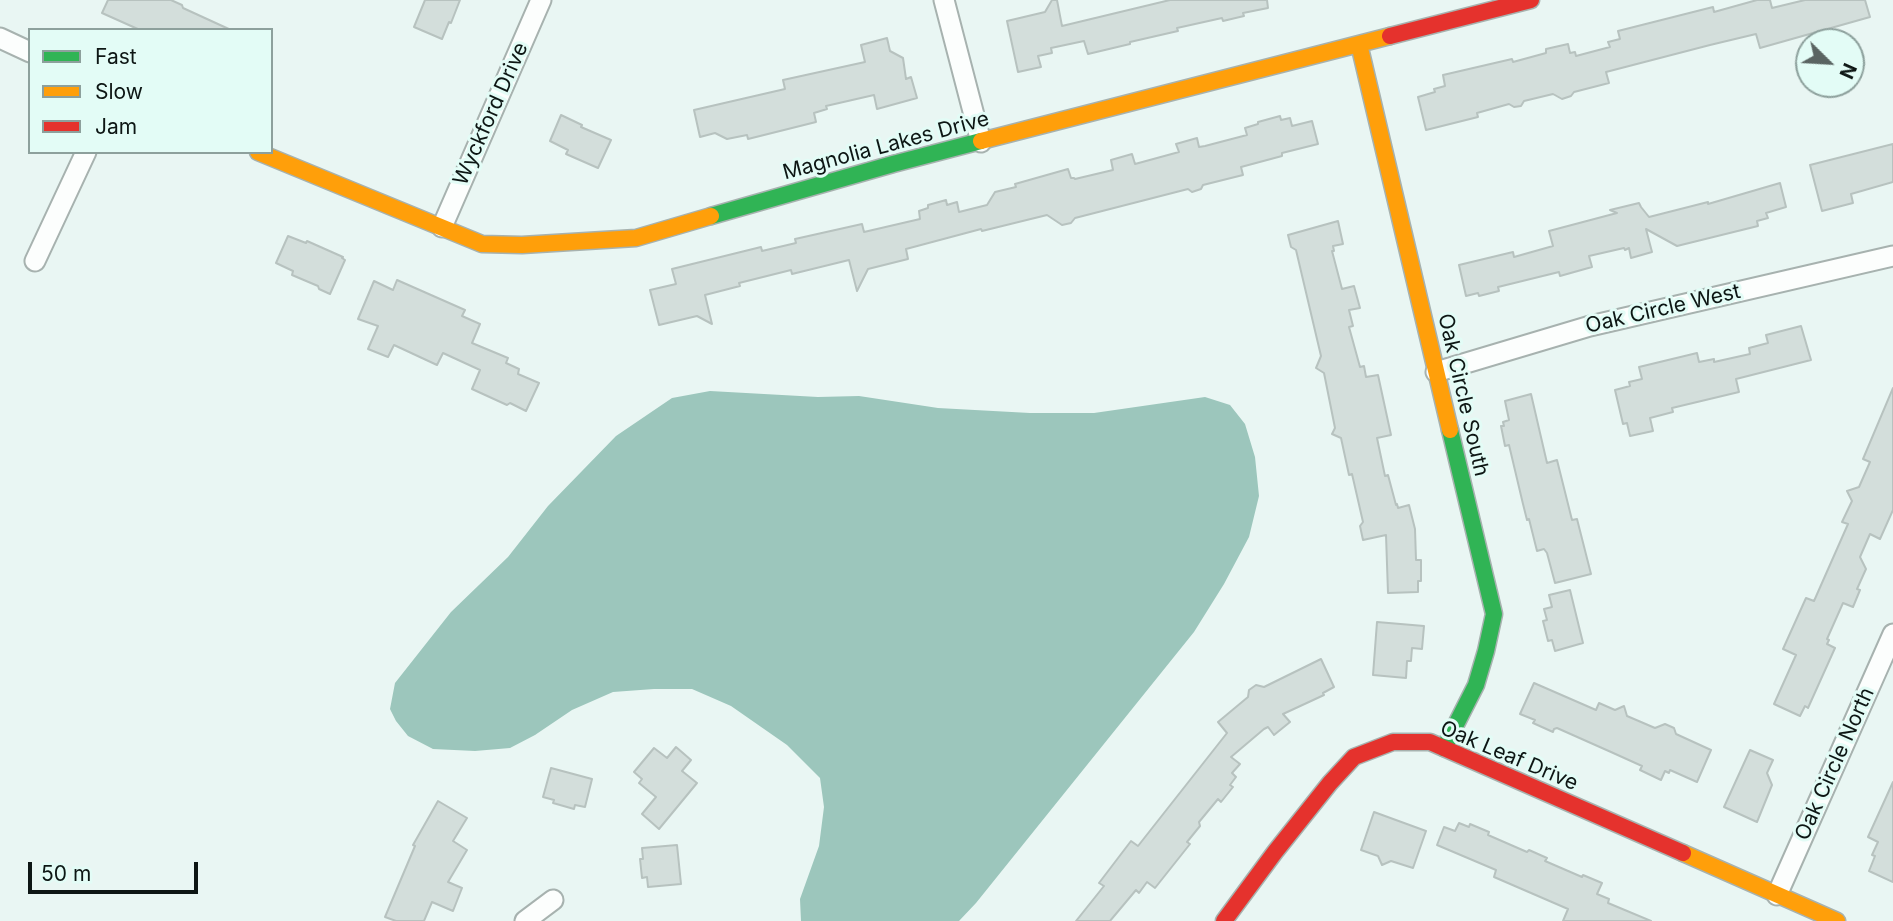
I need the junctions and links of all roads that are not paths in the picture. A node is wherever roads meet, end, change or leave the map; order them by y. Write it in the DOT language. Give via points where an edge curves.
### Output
graph roads {
  1 [pos="541,0"];
  2 [pos="944,0"];
  3 [pos="1531,0"];
  4 [pos="0,38"];
  5 [pos="1359,44"];
  6 [pos="28,50"];
  7 [pos="981,142"];
  8 [pos="85,154"];
  9 [pos="263,154"];
  10 [pos="442,227"];
  11 [pos="1893,257"];
  12 [pos="35,261"];
  13 [pos="1436,372"];
  14 [pos="1893,634"];
  15 [pos="1444,748"];
  16 [pos="1777,895"];
  17 [pos="553,900"];
  18 [pos="525,921"];
  19 [pos="1224,921"];
  20 [pos="1837,921"];
  1 -- 10 [label="street, Wyckford Drive"];
  2 -- 7 [label="street"];
  3 -- 5 [label="street, Magnolia Lakes Drive"];
  4 -- 6 [label="street"];
  5 -- 7 [label="street, Magnolia Lakes Drive"];
  5 -- 13 [label="street, Oak Circle South"];
  7 -- 10 [label="street, Magnolia Lakes Drive" via="636,237 482,244"];
  8 -- 12 [label="street"];
  9 -- 10 [label="street, Magnolia Lakes Drive"];
  11 -- 13 [label="street, Oak Circle West" via="1590,326"];
  13 -- 15 [label="street, Oak Circle South" via="1494,614 1476,685"];
  14 -- 16 [label="street, Oak Circle North"];
  15 -- 16 [label="street, Oak Leaf Drive"];
  15 -- 19 [label="street, Oak Leaf Drive" via="1393,742 1354,757"];
  16 -- 20 [label="street, Oak Leaf Drive"];
  17 -- 18 [label="street"];
}
